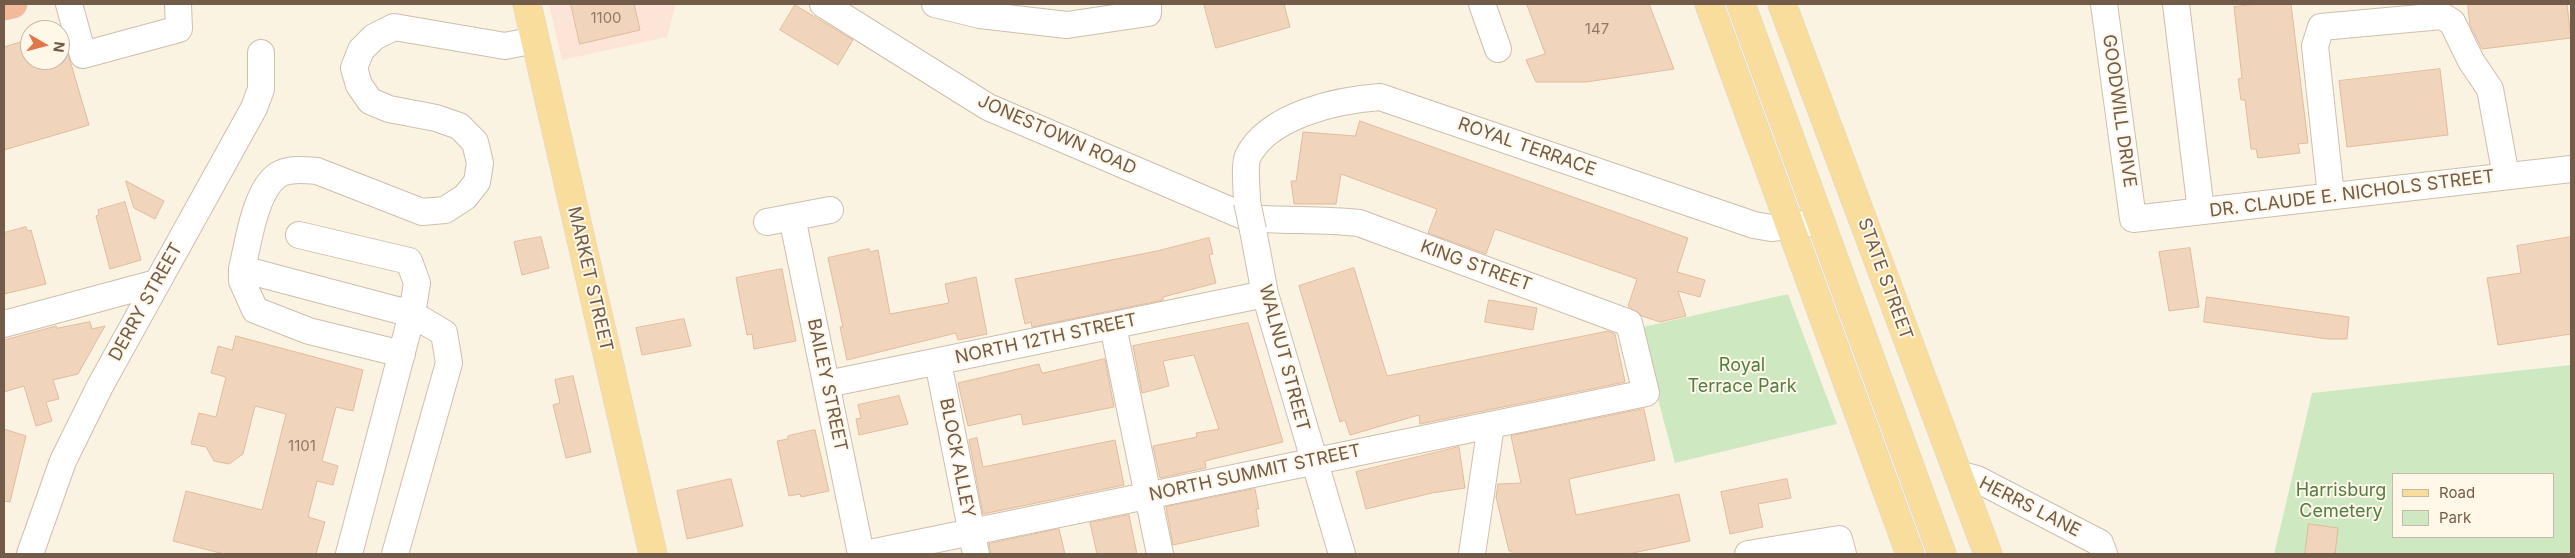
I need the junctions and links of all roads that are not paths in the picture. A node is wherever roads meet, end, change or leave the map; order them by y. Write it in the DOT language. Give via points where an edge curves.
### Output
graph roads {
  1 [pos="13,4"];
  2 [pos="70,4"];
  3 [pos="178,4"];
  4 [pos="527,4"];
  5 [pos="823,4"];
  6 [pos="935,4"];
  7 [pos="1482,4"];
  8 [pos="1709,4"];
  9 [pos="1741,4"];
  10 [pos="1782,4"];
  11 [pos="2104,4"];
  12 [pos="2176,4"];
  13 [pos="4,6"];
  14 [pos="1148,9"];
  15 [pos="2443,10"];
  16 [pos="2362,14"];
  17 [pos="535,40"];
  18 [pos="1498,50"];
  19 [pos="261,53"];
  20 [pos="1247,158"];
  21 [pos="2571,169"];
  22 [pos="2506,176"];
  23 [pos="2331,196"];
  24 [pos="830,210"];
  25 [pos="2201,211"];
  26 [pos="1249,217"];
  27 [pos="2133,219"];
  28 [pos="1821,222"];
  29 [pos="1791,227"];
  30 [pos="299,235"];
  31 [pos="242,269"];
  32 [pos="156,283"];
  33 [pos="1265,294"];
  34 [pos="412,314"];
  35 [pos="4,324"];
  36 [pos="1113,326"];
  37 [pos="402,354"];
  38 [pos="938,362"];
  39 [pos="827,384"];
  40 [pos="1646,392"];
  41 [pos="1491,425"];
  42 [pos="1313,462"];
  43 [pos="1958,474"];
  44 [pos="1148,496"];
  45 [pos="974,543"];
  46 [pos="1841,546"];
  47 [pos="2102,548"];
  48 [pos="30,554"];
  49 [pos="348,554"];
  50 [pos="396,554"];
  51 [pos="653,554"];
  52 [pos="861,554"];
  53 [pos="864,554"];
  54 [pos="1160,554"];
  55 [pos="1342,554"];
  56 [pos="1472,554"];
  57 [pos="1748,554"];
  58 [pos="1910,554"];
  59 [pos="1942,554"];
  60 [pos="1988,554"];
  1 -- 13 [label="highway"];
  2 -- 3 [label="street" via="83,55 180,29"];
  4 -- 17 [label="main road, MARKET STREET"];
  5 -- 26 [label="street, JONESTOWN ROAD" via="988,107"];
  6 -- 14 [label="street" via="980,15 1067,25"];
  7 -- 18 [label="street"];
  8 -- 29 [label="main road"];
  9 -- 28 [label="main road"];
  10 -- 43 [label="main road, STATE STREET"];
  11 -- 27 [label="street, GOODWILL DRIVE"];
  12 -- 25 [label="street"];
  15 -- 16 [label="street"];
  15 -- 22 [label="street" via="2490,89"];
  16 -- 23 [label="street" via="2321,27 2315,46"];
  17 -- 31 [label="street" via="505,46 394,27 374,37 361,50 354,68 359,85 370,101 389,109 459,126 475,142 480,163 476,182 465,197 445,210 422,212 317,171 299,169 278,175 263,192"];
  17 -- 51 [label="main road, MARKET STREET"];
  19 -- 32 [label="street, DERRY STREET" via="261,89 254,108"];
  20 -- 26 [label="street, WALNUT STREET"];
  20 -- 29 [label="street, ROYAL TERRACE" via="1260,139 1288,120 1350,99 1380,98 1754,225"];
  21 -- 22 [label="street, DR. CLAUDE E. NICHOLS STREET"];
  22 -- 23 [label="street, DR. CLAUDE E. NICHOLS STREET"];
  23 -- 25 [label="street, DR. CLAUDE E. NICHOLS STREET"];
  24 -- 39 [label="street, BAILEY STREET" via="779,220"];
  25 -- 27 [label="street, DR. CLAUDE E. NICHOLS STREET"];
  26 -- 33 [label="street, WALNUT STREET"];
  26 -- 40 [label="street, KING STREET" via="1359,223 1629,323"];
  28 -- 29 [label="street, ROYAL TERRACE"];
  28 -- 59 [label="main road"];
  29 -- 58 [label="main road"];
  30 -- 34 [label="street" via="409,261 417,283"];
  31 -- 34 [label="street"];
  31 -- 37 [label="street" via="242,281 256,310 309,331"];
  32 -- 35 [label="street"];
  32 -- 48 [label="street, DERRY STREET" via="63,461"];
  33 -- 36 [label="street, NORTH 12TH STREET"];
  33 -- 42 [label="street, WALNUT STREET"];
  34 -- 37 [label="street"];
  34 -- 50 [label="street" via="444,333 449,363"];
  36 -- 38 [label="street, NORTH 12TH STREET"];
  36 -- 44 [label="street"];
  37 -- 49 [label="street"];
  38 -- 39 [label="street, NORTH 12TH STREET"];
  38 -- 45 [label="street, BLOCK ALLEY"];
  39 -- 52 [label="street, BAILEY STREET"];
  40 -- 41 [label="street, NORTH SUMMIT STREET"];
  41 -- 42 [label="street, NORTH SUMMIT STREET"];
  41 -- 56 [label="street"];
  42 -- 44 [label="street, NORTH SUMMIT STREET"];
  42 -- 55 [label="street, WALNUT STREET"];
  43 -- 47 [label="street, HERRS LANE" via="1977,479"];
  43 -- 60 [label="main road, STATE STREET"];
  44 -- 45 [label="street, NORTH SUMMIT STREET"];
  44 -- 54 [label="street"];
  45 -- 53 [label="street, NORTH SUMMIT STREET"];
  46 -- 57 [label="street"];
}
